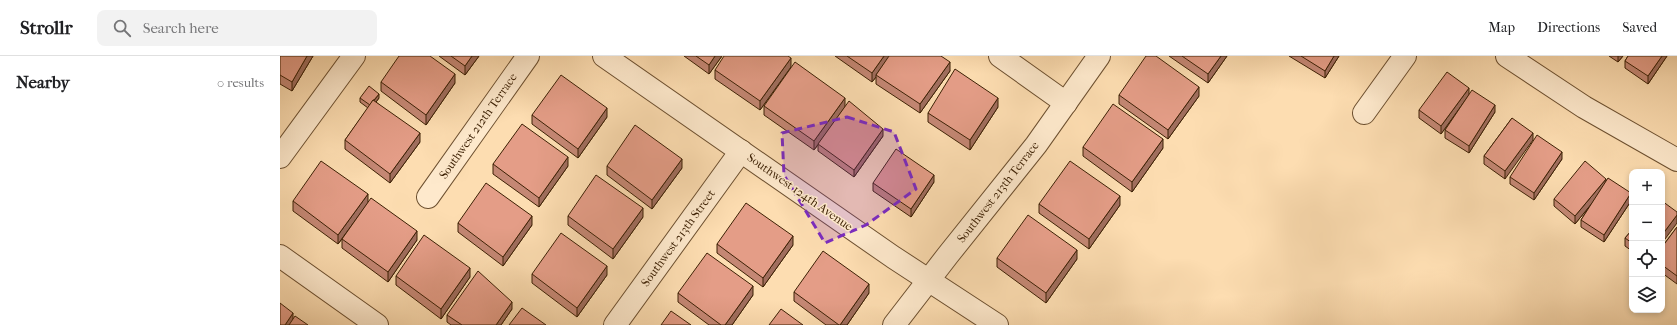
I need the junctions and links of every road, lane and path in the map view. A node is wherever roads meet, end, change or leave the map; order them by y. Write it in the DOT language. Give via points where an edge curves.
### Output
graph roads {
  1 [pos="354,56"];
  2 [pos="528,56"];
  3 [pos="604,56"];
  4 [pos="1000,56"];
  5 [pos="1099,56"];
  6 [pos="1405,56"];
  7 [pos="1507,56"];
  8 [pos="1066,103"];
  9 [pos="1364,113"];
  10 [pos="741,151"];
  11 [pos="280,158"];
  12 [pos="1677,160"];
  13 [pos="428,197"];
  14 [pos="280,256"];
  15 [pos="928,280"];
  16 [pos="377,325"];
  17 [pos="615,325"];
  18 [pos="894,325"];
  19 [pos="996,325"];
  1 -- 11 [label="street"];
  2 -- 13 [label="street, Southwest 212th Terrace"];
  3 -- 10 [label="street, Southwest 124th Avenue"];
  4 -- 8 [label="street"];
  5 -- 8 [label="street, Southwest 213th Terrace"];
  6 -- 9 [label="street"];
  7 -- 12 [label="street" via="1584,107"];
  8 -- 15 [label="street, Southwest 213th Terrace" via="1036,145"];
  10 -- 15 [label="street, Southwest 124th Avenue"];
  10 -- 17 [label="street, Southwest 213th Street"];
  14 -- 16 [label="street"];
  15 -- 18 [label="street, Southwest 213th Terrace"];
  15 -- 19 [label="street, Southwest 124th Avenue"];
}
